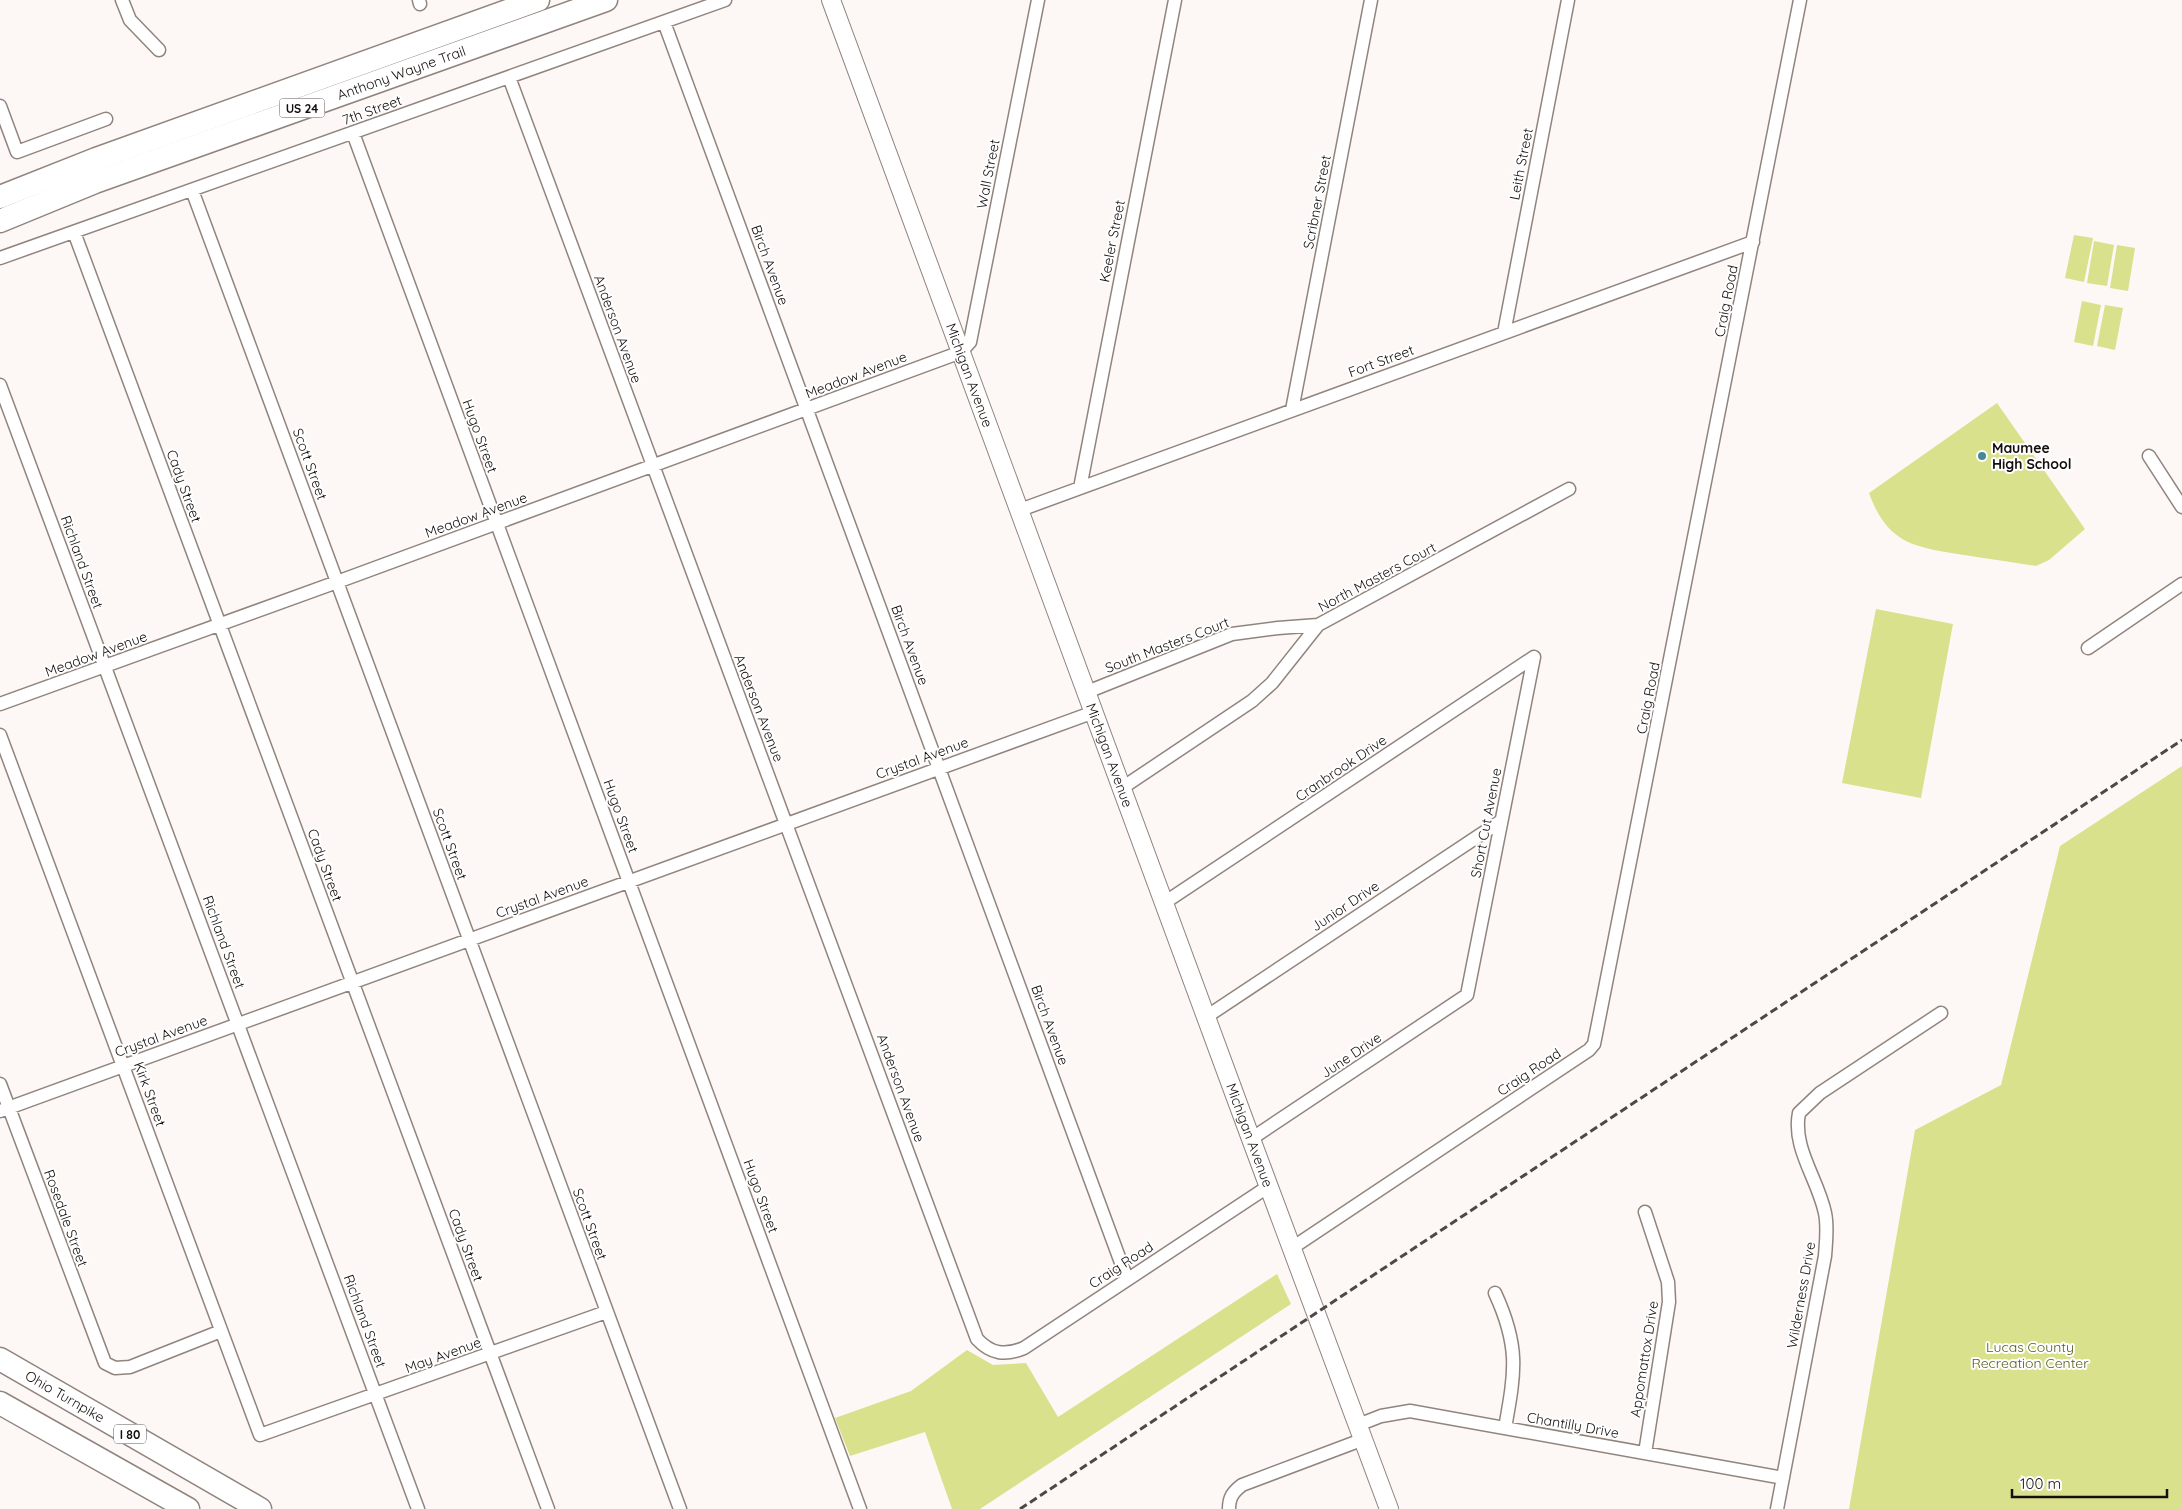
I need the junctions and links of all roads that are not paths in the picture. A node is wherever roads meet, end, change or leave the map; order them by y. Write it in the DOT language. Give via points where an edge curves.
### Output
graph roads {
  1 [pos="122,0"];
  2 [pos="538,0"];
  3 [pos="606,0"];
  4 [pos="725,0"];
  5 [pos="831,0"];
  6 [pos="1038,0"];
  7 [pos="1175,0"];
  8 [pos="1371,0"];
  9 [pos="1568,0"];
  10 [pos="1800,0"];
  11 [pos="664,22"];
  12 [pos="159,50"];
  13 [pos="509,77"];
  14 [pos="0,106"];
  15 [pos="106,120"];
  16 [pos="352,133"];
  17 [pos="192,190"];
  18 [pos="0,197"];
  19 [pos="0,221"];
  20 [pos="74,232"];
  21 [pos="1753,242"];
  22 [pos="0,258"];
  23 [pos="1504,333"];
  24 [pos="961,352"];
  25 [pos="0,385"];
  26 [pos="808,409"];
  27 [pos="1292,410"];
  28 [pos="2149,456"];
  29 [pos="652,466"];
  30 [pos="1080,488"];
  31 [pos="1570,489"];
  32 [pos="2182,507"];
  33 [pos="1020,510"];
  34 [pos="497,524"];
  35 [pos="338,582"];
  36 [pos="2182,584"];
  37 [pos="220,625"];
  38 [pos="1318,626"];
  39 [pos="2088,648"];
  40 [pos="1534,657"];
  41 [pos="105,667"];
  42 [pos="1087,692"];
  43 [pos="0,704"];
  44 [pos="1094,712"];
  45 [pos="0,735"];
  46 [pos="940,768"];
  47 [pos="1122,788"];
  48 [pos="1502,821"];
  49 [pos="787,824"];
  50 [pos="629,882"];
  51 [pos="1164,903"];
  52 [pos="469,940"];
  53 [pos="352,982"];
  54 [pos="1467,995"];
  55 [pos="1941,1013"];
  56 [pos="1206,1017"];
  57 [pos="238,1024"];
  58 [pos="124,1066"];
  59 [pos="0,1084"];
  60 [pos="4,1109"];
  61 [pos="1251,1139"];
  62 [pos="1268,1186"];
  63 [pos="1645,1212"];
  64 [pos="1292,1248"];
  65 [pos="1127,1279"];
  66 [pos="1494,1293"];
  67 [pos="606,1312"];
  68 [pos="221,1331"];
  69 [pos="986,1348"];
  70 [pos="491,1354"];
  71 [pos="0,1359"];
  72 [pos="376,1395"];
  73 [pos="0,1403"];
  74 [pos="1505,1428"];
  75 [pos="1361,1432"];
  76 [pos="260,1435"];
  77 [pos="1645,1453"];
  78 [pos="1783,1478"];
  79 [pos="188,1509"];
  80 [pos="260,1509"];
  81 [pos="418,1509"];
  82 [pos="548,1509"];
  83 [pos="680,1509"];
  84 [pos="860,1509"];
  85 [pos="1229,1509"];
  86 [pos="1389,1509"];
  87 [pos="1777,1509"];
  1 -- 12 [label="street" via="130,20"];
  2 -- 18 [label="highway, Anthony Wayne Trail / US 24" via="96,159"];
  3 -- 19 [label="highway, Anthony Wayne Trail / US 24" via="104,178"];
  4 -- 11 [label="street, 7th Street"];
  5 -- 24 [label="street, Michigan Avenue"];
  6 -- 24 [label="street, Wall Street" via="970,342"];
  7 -- 30 [label="street, Keeler Street"];
  8 -- 27 [label="street, Scribner Street"];
  9 -- 23 [label="street, Leith Street"];
  10 -- 21 [label="street, Craig Road"];
  11 -- 13 [label="street, 7th Street"];
  11 -- 26 [label="street, Birch Avenue"];
  13 -- 16 [label="street, 7th Street"];
  13 -- 29 [label="street, Anderson Avenue"];
  14 -- 15 [label="street" via="17,152"];
  16 -- 17 [label="street, 7th Street"];
  16 -- 34 [label="street, Hugo Street"];
  17 -- 20 [label="street, 7th Street"];
  17 -- 35 [label="street, Scott Street"];
  20 -- 22 [label="street, 7th Street"];
  20 -- 37 [label="street, Cady Street"];
  21 -- 23 [label="street, Fort Street"];
  21 -- 64 [label="street, Craig Road" via="1594,1044"];
  23 -- 27 [label="street, Fort Street"];
  24 -- 26 [label="street, Meadow Avenue"];
  24 -- 33 [label="street, Michigan Avenue"];
  25 -- 41 [label="street, Richland Street"];
  26 -- 29 [label="street, Meadow Avenue"];
  26 -- 46 [label="street, Birch Avenue"];
  27 -- 30 [label="street, Fort Street"];
  28 -- 32 [label="street"];
  29 -- 34 [label="street, Meadow Avenue"];
  29 -- 49 [label="street, Anderson Avenue"];
  30 -- 33 [label="street, Fort Street"];
  31 -- 38 [label="street, North Masters Court"];
  33 -- 42 [label="street, Michigan Avenue"];
  34 -- 35 [label="street, Meadow Avenue"];
  34 -- 50 [label="street, Hugo Street"];
  35 -- 37 [label="street, Meadow Avenue"];
  35 -- 52 [label="street, Scott Street"];
  36 -- 39 [label="street"];
  37 -- 41 [label="street, Meadow Avenue"];
  37 -- 53 [label="street, Cady Street"];
  38 -- 42 [label="street, South Masters Court" via="1232,634"];
  38 -- 47 [label="street, North Masters Court" via="1272,683 1252,701"];
  40 -- 48 [label="street, Short Cut Avenue"];
  40 -- 51 [label="street, Cranbrook Drive"];
  41 -- 43 [label="street, Meadow Avenue"];
  41 -- 57 [label="street, Richland Street"];
  42 -- 44 [label="street, Michigan Avenue"];
  44 -- 46 [label="street, Crystal Avenue"];
  44 -- 47 [label="street, Michigan Avenue"];
  45 -- 58 [label="street, Kirk Street"];
  46 -- 49 [label="street, Crystal Avenue"];
  46 -- 65 [label="street, Birch Avenue"];
  47 -- 51 [label="street, Michigan Avenue"];
  48 -- 54 [label="street, Short Cut Avenue"];
  48 -- 56 [label="street, Junior Drive"];
  49 -- 50 [label="street, Crystal Avenue"];
  49 -- 69 [label="street, Anderson Avenue" via="977,1339"];
  50 -- 52 [label="street, Crystal Avenue"];
  50 -- 84 [label="street, Hugo Street"];
  51 -- 56 [label="street, Michigan Avenue"];
  52 -- 53 [label="street, Crystal Avenue"];
  52 -- 67 [label="street, Scott Street"];
  53 -- 57 [label="street, Crystal Avenue"];
  53 -- 70 [label="street, Cady Street"];
  54 -- 61 [label="street, June Drive"];
  55 -- 78 [label="street, Wilderness Drive" via="1820,1093 1799,1112 1798,1134 1825,1213 1827,1234"];
  56 -- 61 [label="street, Michigan Avenue"];
  57 -- 58 [label="street, Crystal Avenue"];
  57 -- 72 [label="street, Richland Street"];
  58 -- 60 [label="street, Crystal Avenue"];
  58 -- 68 [label="street, Kirk Street"];
  59 -- 60 [label="street, Rosedale Street"];
  60 -- 68 [label="street, Rosedale Street" via="105,1363 114,1368 130,1367"];
  61 -- 62 [label="street, Michigan Avenue"];
  62 -- 64 [label="street, Michigan Avenue"];
  62 -- 65 [label="street, Craig Road"];
  63 -- 77 [label="street, Appomattox Drive" via="1668,1282 1669,1302"];
  64 -- 75 [label="street, Michigan Avenue"];
  65 -- 69 [label="street, Craig Road" via="1024,1348 1006,1354"];
  66 -- 74 [label="street" via="1507,1323 1514,1363 1514,1382"];
  67 -- 70 [label="street, May Avenue"];
  67 -- 83 [label="street, Scott Street"];
  68 -- 76 [label="street, Kirk Street"];
  70 -- 72 [label="street, May Avenue"];
  70 -- 82 [label="street, Cady Street"];
  71 -- 80 [label="highway, Ohio Turnpike / I 80"];
  72 -- 76 [label="street, May Avenue"];
  72 -- 81 [label="street, Richland Street"];
  73 -- 79 [label="highway"];
  74 -- 75 [label="street, Chantilly Drive" via="1410,1411 1381,1416"];
  74 -- 77 [label="street, Chantilly Drive"];
  75 -- 85 [label="street, Chantilly Drive" via="1242,1485 1233,1492"];
  75 -- 86 [label="street, Michigan Avenue"];
  77 -- 78 [label="street, Chantilly Drive"];
  78 -- 87 [label="street, Wilderness Drive"];
}
